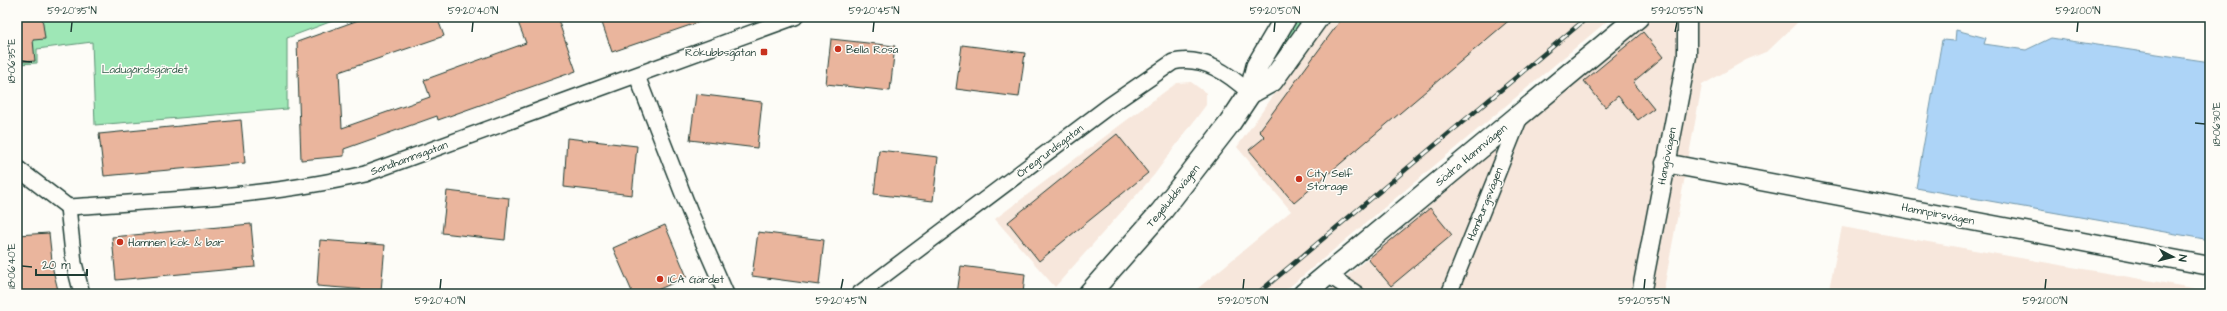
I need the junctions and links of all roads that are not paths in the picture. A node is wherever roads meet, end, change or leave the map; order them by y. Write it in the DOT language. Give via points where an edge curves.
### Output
graph roads {
  1 [pos="795,17"];
  2 [pos="1286,17"];
  3 [pos="1318,17"];
  4 [pos="1638,17"];
  5 [pos="1686,17"];
  6 [pos="637,76"];
  7 [pos="1250,93"];
  8 [pos="1521,114"];
  9 [pos="1665,163"];
  10 [pos="17,168"];
  11 [pos="68,207"];
  12 [pos="2210,266"];
  13 [pos="1327,274"];
  14 [pos="82,294"];
  15 [pos="726,294"];
  16 [pos="859,294"];
  17 [pos="1089,294"];
  18 [pos="1304,294"];
  19 [pos="1357,294"];
  20 [pos="1448,294"];
  21 [pos="1641,294"];
  1 -- 6 [label="street, Sandhamnsgatan"];
  2 -- 7 [label="main road, Tegeluddsvägen" via="1257,66"];
  3 -- 7 [label="main road, Tegeluddsvägen" via="1272,81"];
  4 -- 8 [label="main road, Södra Hamnvägen"];
  5 -- 9 [label="street, Hangövägen" via="1687,56"];
  6 -- 11 [label="street, Sandhamnsgatan" via="365,174 335,181 238,195"];
  6 -- 15 [label="street" via="690,212"];
  7 -- 16 [label="street, Öregrundsgatan" via="1233,79 1203,62 1184,59 1173,62 1109,106"];
  7 -- 17 [label="main road, Tegeluddsvägen" via="1161,212"];
  8 -- 13 [label="main road, Södra Hamnvägen"];
  8 -- 20 [label="street, Hamburgsvägen"];
  9 -- 12 [label="street, Hamnpirsvägen"];
  9 -- 21 [label="street, Hangövägen"];
  10 -- 11 [label="street"];
  11 -- 14 [label="street" via="74,263"];
  13 -- 18 [label="main road, Södra Hamnvägen"];
  13 -- 19 [label="street"];
}
